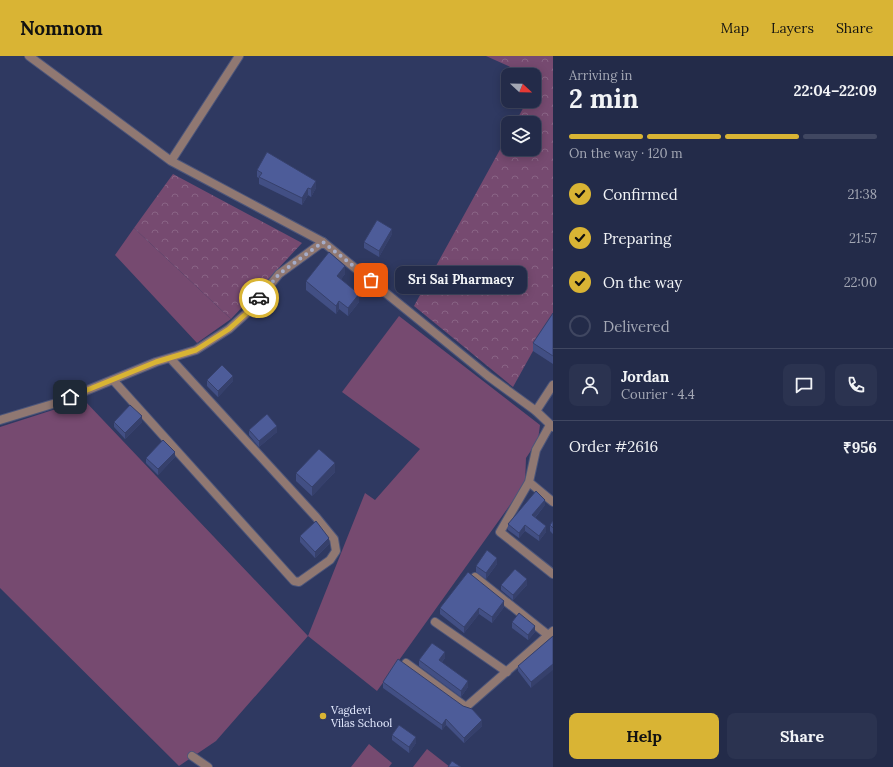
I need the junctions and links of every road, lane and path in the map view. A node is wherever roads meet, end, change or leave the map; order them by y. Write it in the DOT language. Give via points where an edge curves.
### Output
graph roads {
  1 [pos="29,56"];
  2 [pos="239,56"];
  3 [pos="171,161"];
  4 [pos="323,242"];
  5 [pos="171,359"];
  6 [pos="113,380"];
  7 [pos="553,385"];
  8 [pos="536,412"];
  9 [pos="0,420"];
  10 [pos="552,426"];
  11 [pos="529,482"];
  12 [pos="553,502"];
  13 [pos="553,574"];
  14 [pos="475,577"];
  15 [pos="435,622"];
  16 [pos="550,633"];
  17 [pos="406,663"];
  18 [pos="507,672"];
  19 [pos="192,756"];
  20 [pos="208,767"];
  1 -- 3 [label="street"];
  2 -- 3 [label="street"];
  3 -- 4 [label="street"];
  4 -- 5 [label="street" via="279,274 249,311 229,329 196,350"];
  4 -- 8 [label="street"];
  5 -- 6 [label="street" via="156,362"];
  5 -- 6 [label="street" via="334,539 336,551 330,560 298,582 294,581"];
  6 -- 9 [label="street" via="56,403"];
  7 -- 8 [label="street"];
  8 -- 10 [label="street"];
  10 -- 11 [label="street" via="536,450"];
  11 -- 12 [label="street"];
  11 -- 13 [label="street" via="500,532"];
  14 -- 16 [label="street"];
  15 -- 18 [label="street"];
  16 -- 18 [label="street"];
  17 -- 18 [label="street" via="466,707"];
  19 -- 20 [label="street"];
}
